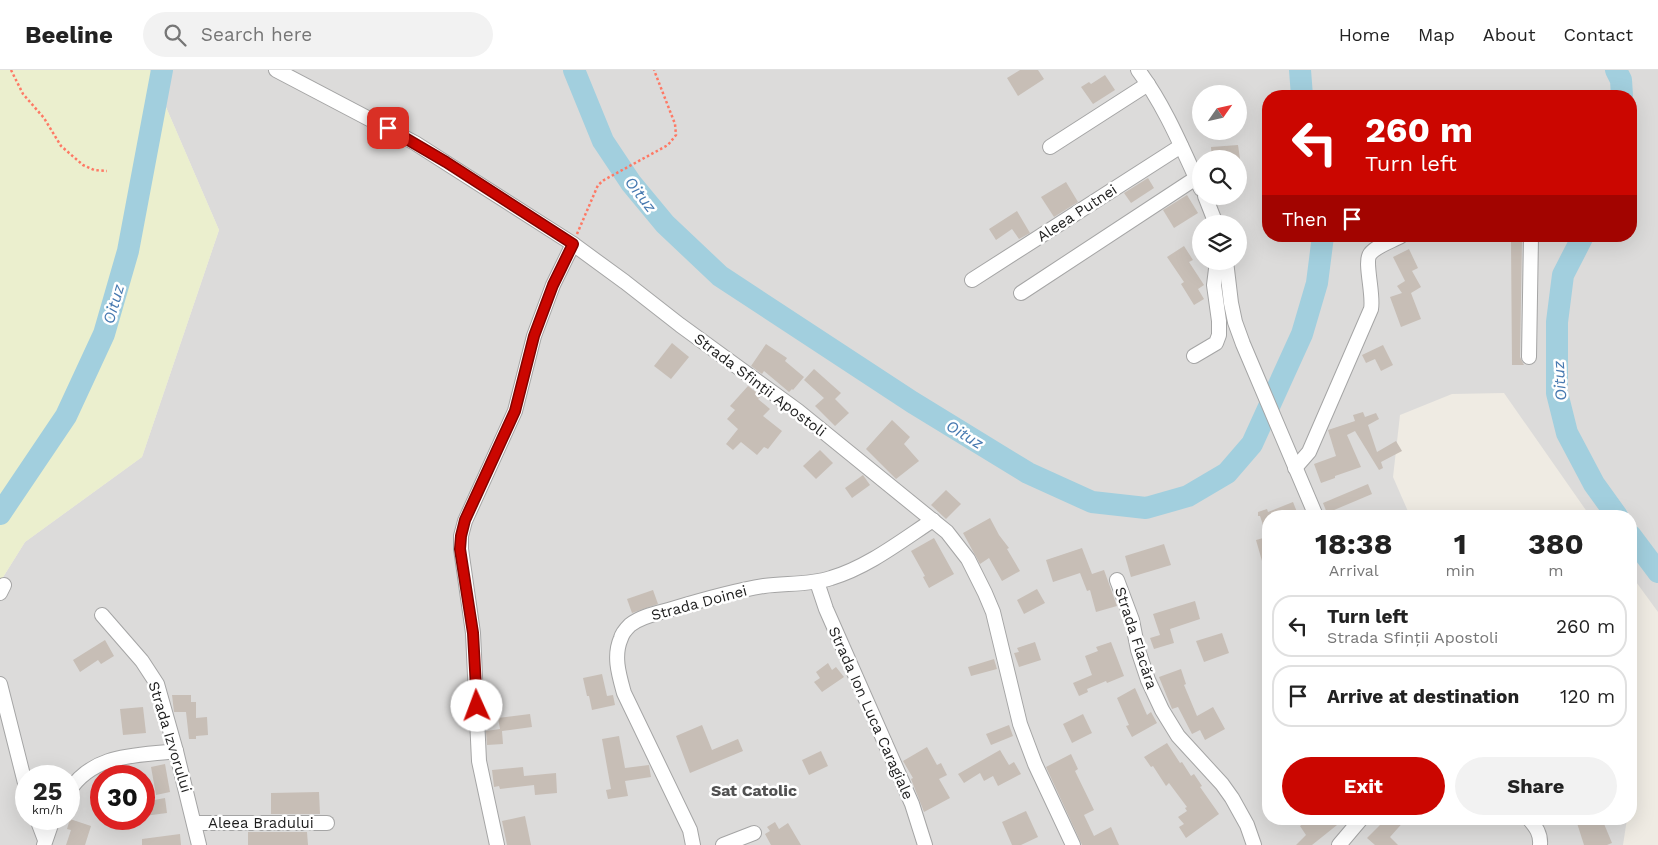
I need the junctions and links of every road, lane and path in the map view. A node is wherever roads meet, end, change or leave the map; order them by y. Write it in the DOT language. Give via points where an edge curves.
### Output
graph roads {
  1 [pos="10,70"];
  2 [pos="276,70"];
  3 [pos="654,70"];
  4 [pos="1138,70"];
  5 [pos="1148,84"];
  6 [pos="1181,146"];
  7 [pos="1050,147"];
  8 [pos="1192,169"];
  9 [pos="107,172"];
  10 [pos="1192,188"];
  11 [pos="1390,242"];
  12 [pos="1531,242"];
  13 [pos="573,244"];
  14 [pos="1215,270"];
  15 [pos="1227,270"];
  16 [pos="972,280"];
  17 [pos="1021,293"];
  18 [pos="1194,356"];
  19 [pos="1529,357"];
  20 [pos="1294,465"];
  21 [pos="1313,510"];
  22 [pos="933,520"];
  23 [pos="1117,580"];
  24 [pos="817,582"];
  25 [pos="102,615"];
  26 [pos="0,684"];
  27 [pos="176,751"];
  28 [pos="20,765"];
  29 [pos="80,778"];
  30 [pos="327,823"];
  31 [pos="194,824"];
  32 [pos="1356,825"];
  33 [pos="1534,825"];
  34 [pos="40,830"];
  35 [pos="49,830"];
  36 [pos="754,833"];
  37 [pos="44,843"];
  38 [pos="199,845"];
  39 [pos="497,845"];
  40 [pos="693,845"];
  41 [pos="723,845"];
  42 [pos="925,845"];
  43 [pos="1073,845"];
  44 [pos="1254,845"];
  45 [pos="1339,845"];
  46 [pos="1540,845"];
  1 -- 9 [label="path" via="23,94 44,118 61,146 83,165"];
  2 -- 13 [label="street, Strada Sfinții Apostoli" via="414,143"];
  3 -- 13 [label="path" via="675,124 676,135 668,145 598,185"];
  4 -- 5 [label="street"];
  5 -- 6 [label="street"];
  5 -- 7 [label="street"];
  6 -- 8 [label="street"];
  6 -- 16 [label="street, Aleea Putnei"];
  10 -- 17 [label="street"];
  11 -- 20 [label="street" via="1369,256 1371,309 1309,452"];
  12 -- 19 [label="street"];
  13 -- 22 [label="street, Strada Sfinții Apostoli" via="798,411"];
  13 -- 39 [label="street" via="534,336 515,411 465,520 461,536 460,549 473,633 479,761"];
  14 -- 18 [label="street" via="1219,335 1216,343"];
  15 -- 20 [label="street" via="1235,322"];
  20 -- 21 [label="street"];
  22 -- 24 [label="street, Strada Doinei" via="860,566"];
  22 -- 43 [label="street, Strada Sfinții Apostoli" via="959,546 986,592 1020,724"];
  23 -- 44 [label="street, Strada Flacăra" via="1148,680 1162,710 1178,736 1232,798"];
  24 -- 40 [label="street, Strada Doinei" via="762,587 710,598 640,620 621,637 616,652 624,693 690,830"];
  24 -- 42 [label="street, Strada Ion Luca Caragiale" via="912,804"];
  25 -- 27 [label="street, Strada Izvorului" via="142,660 157,684"];
  26 -- 28 [label="street"];
  27 -- 29 [label="street" via="112,759 88,769"];
  27 -- 31 [label="street, Strada Izvorului"];
  30 -- 31 [label="street, Aleea Bradului"];
  31 -- 38 [label="street, Strada Izvorului"];
  32 -- 45 [label="street"];
  33 -- 46 [label="street"];
  34 -- 37 [label="street"];
  35 -- 37 [label="street"];
  36 -- 41 [label="street"];
}
